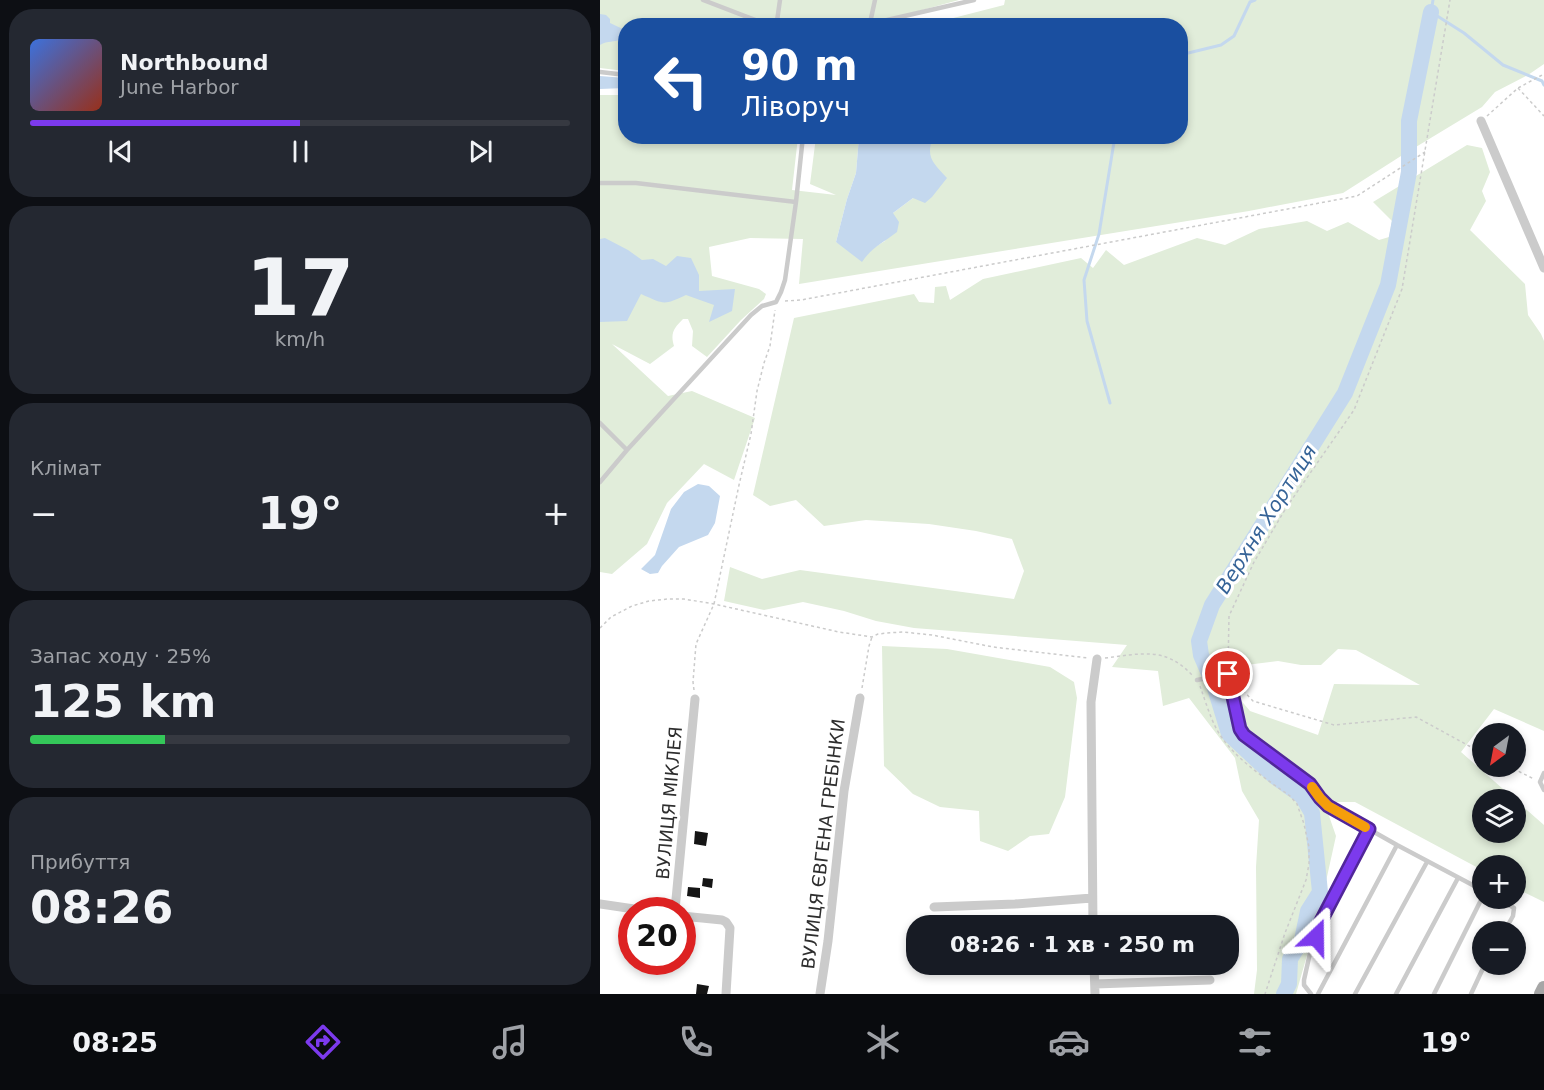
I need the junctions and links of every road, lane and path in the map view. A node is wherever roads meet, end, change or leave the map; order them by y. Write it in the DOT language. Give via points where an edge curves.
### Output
graph roads {
  1 [pos="703,0"];
  2 [pos="780,0"];
  3 [pos="875,0"];
  4 [pos="974,0"];
  5 [pos="1450,0"];
  6 [pos="750,18"];
  7 [pos="777,18"];
  8 [pos="871,18"];
  9 [pos="893,18"];
  10 [pos="600,72"];
  11 [pos="618,74"];
  12 [pos="1544,74"];
  13 [pos="1518,88"];
  14 [pos="1544,116"];
  15 [pos="1481,122"];
  16 [pos="802,144"];
  17 [pos="1425,152"];
  18 [pos="600,183"];
  19 [pos="796,202"];
  20 [pos="1544,268"];
  21 [pos="776,303"];
  22 [pos="600,423"];
  23 [pos="627,450"];
  24 [pos="600,482"];
  25 [pos="714,604"];
  26 [pos="600,628"];
  27 [pos="872,637"];
  28 [pos="1097,659"];
  29 [pos="1228,674"];
  30 [pos="1197,680"];
  31 [pos="860,698"];
  32 [pos="695,699"];
  33 [pos="1472,748"];
  34 [pos="1544,773"];
  35 [pos="1526,775"];
  36 [pos="1540,782"];
  37 [pos="1544,790"];
  38 [pos="1369,829"];
  39 [pos="1397,845"];
  40 [pos="1428,862"];
  41 [pos="1458,878"];
  42 [pos="1472,885"];
  43 [pos="676,897"];
  44 [pos="1092,898"];
  45 [pos="600,904"];
  46 [pos="618,907"];
  47 [pos="934,907"];
  48 [pos="1476,909"];
  49 [pos="1093,915"];
  50 [pos="696,917"];
  51 [pos="1480,975"];
  52 [pos="1210,980"];
  53 [pos="1544,988"];
  54 [pos="1095,989"];
  55 [pos="726,994"];
  56 [pos="820,994"];
  57 [pos="1265,994"];
  58 [pos="1311,994"];
  59 [pos="1318,994"];
  60 [pos="1355,994"];
  61 [pos="1396,994"];
  62 [pos="1434,994"];
  63 [pos="1471,994"];
  64 [pos="1541,994"];
  1 -- 6 [label="lane"];
  2 -- 7 [label="lane"];
  3 -- 8 [label="lane"];
  4 -- 9 [label="lane"];
  5 -- 17 [label="path"];
  10 -- 11 [label="lane"];
  12 -- 13 [label="path"];
  13 -- 14 [label="path"];
  13 -- 15 [label="path"];
  15 -- 20 [label="street"];
  16 -- 19 [label="lane"];
  17 -- 21 [label="path" via="1357,196"];
  17 -- 29 [label="path" via="1402,290 1354,410 1286,508 1254,562 1229,616"];
  18 -- 19 [label="lane" via="636,183"];
  19 -- 21 [label="lane" via="785,280"];
  21 -- 23 [label="lane" via="762,306 751,315"];
  21 -- 25 [label="path"];
  22 -- 23 [label="lane"];
  23 -- 24 [label="lane"];
  25 -- 26 [label="path" via="668,598 649,601 611,617"];
  25 -- 27 [label="path"];
  25 -- 32 [label="path" via="696,644"];
  27 -- 28 [label="path" via="895,633 932,635"];
  27 -- 31 [label="path"];
  28 -- 30 [label="path" via="1162,654 1184,666"];
  28 -- 44 [label="street" via="1091,702"];
  29 -- 30 [label="lane"];
  29 -- 33 [label="path" via="1252,701 1334,725 1416,717"];
  29 -- 38 [label="lane" via="1244,735 1310,784 1328,806"];
  30 -- 57 [label="path" via="1217,730 1240,757 1290,796 1305,824 1310,864"];
  31 -- 56 [label="street, ВУЛИЦЯ ЄВГЕНА ГРЕБІНКИ" via="844,791"];
  32 -- 43 [label="street, ВУЛИЦЯ МІКЛЕЯ"];
  34 -- 36 [label="lane"];
  35 -- 36 [label="path"];
  36 -- 37 [label="lane"];
  38 -- 39 [label="lane"];
  38 -- 58 [label="lane" via="1321,921 1304,980"];
  39 -- 40 [label="lane"];
  39 -- 59 [label="lane"];
  40 -- 41 [label="lane"];
  40 -- 60 [label="lane"];
  41 -- 42 [label="lane"];
  41 -- 61 [label="lane"];
  44 -- 47 [label="street"];
  44 -- 49 [label="street"];
  45 -- 46 [label="street"];
  48 -- 62 [label="lane"];
  50 -- 55 [label="street" via="726,921 730,928"];
  51 -- 63 [label="lane"];
  52 -- 54 [label="street"];
  53 -- 64 [label="main road"];
}
